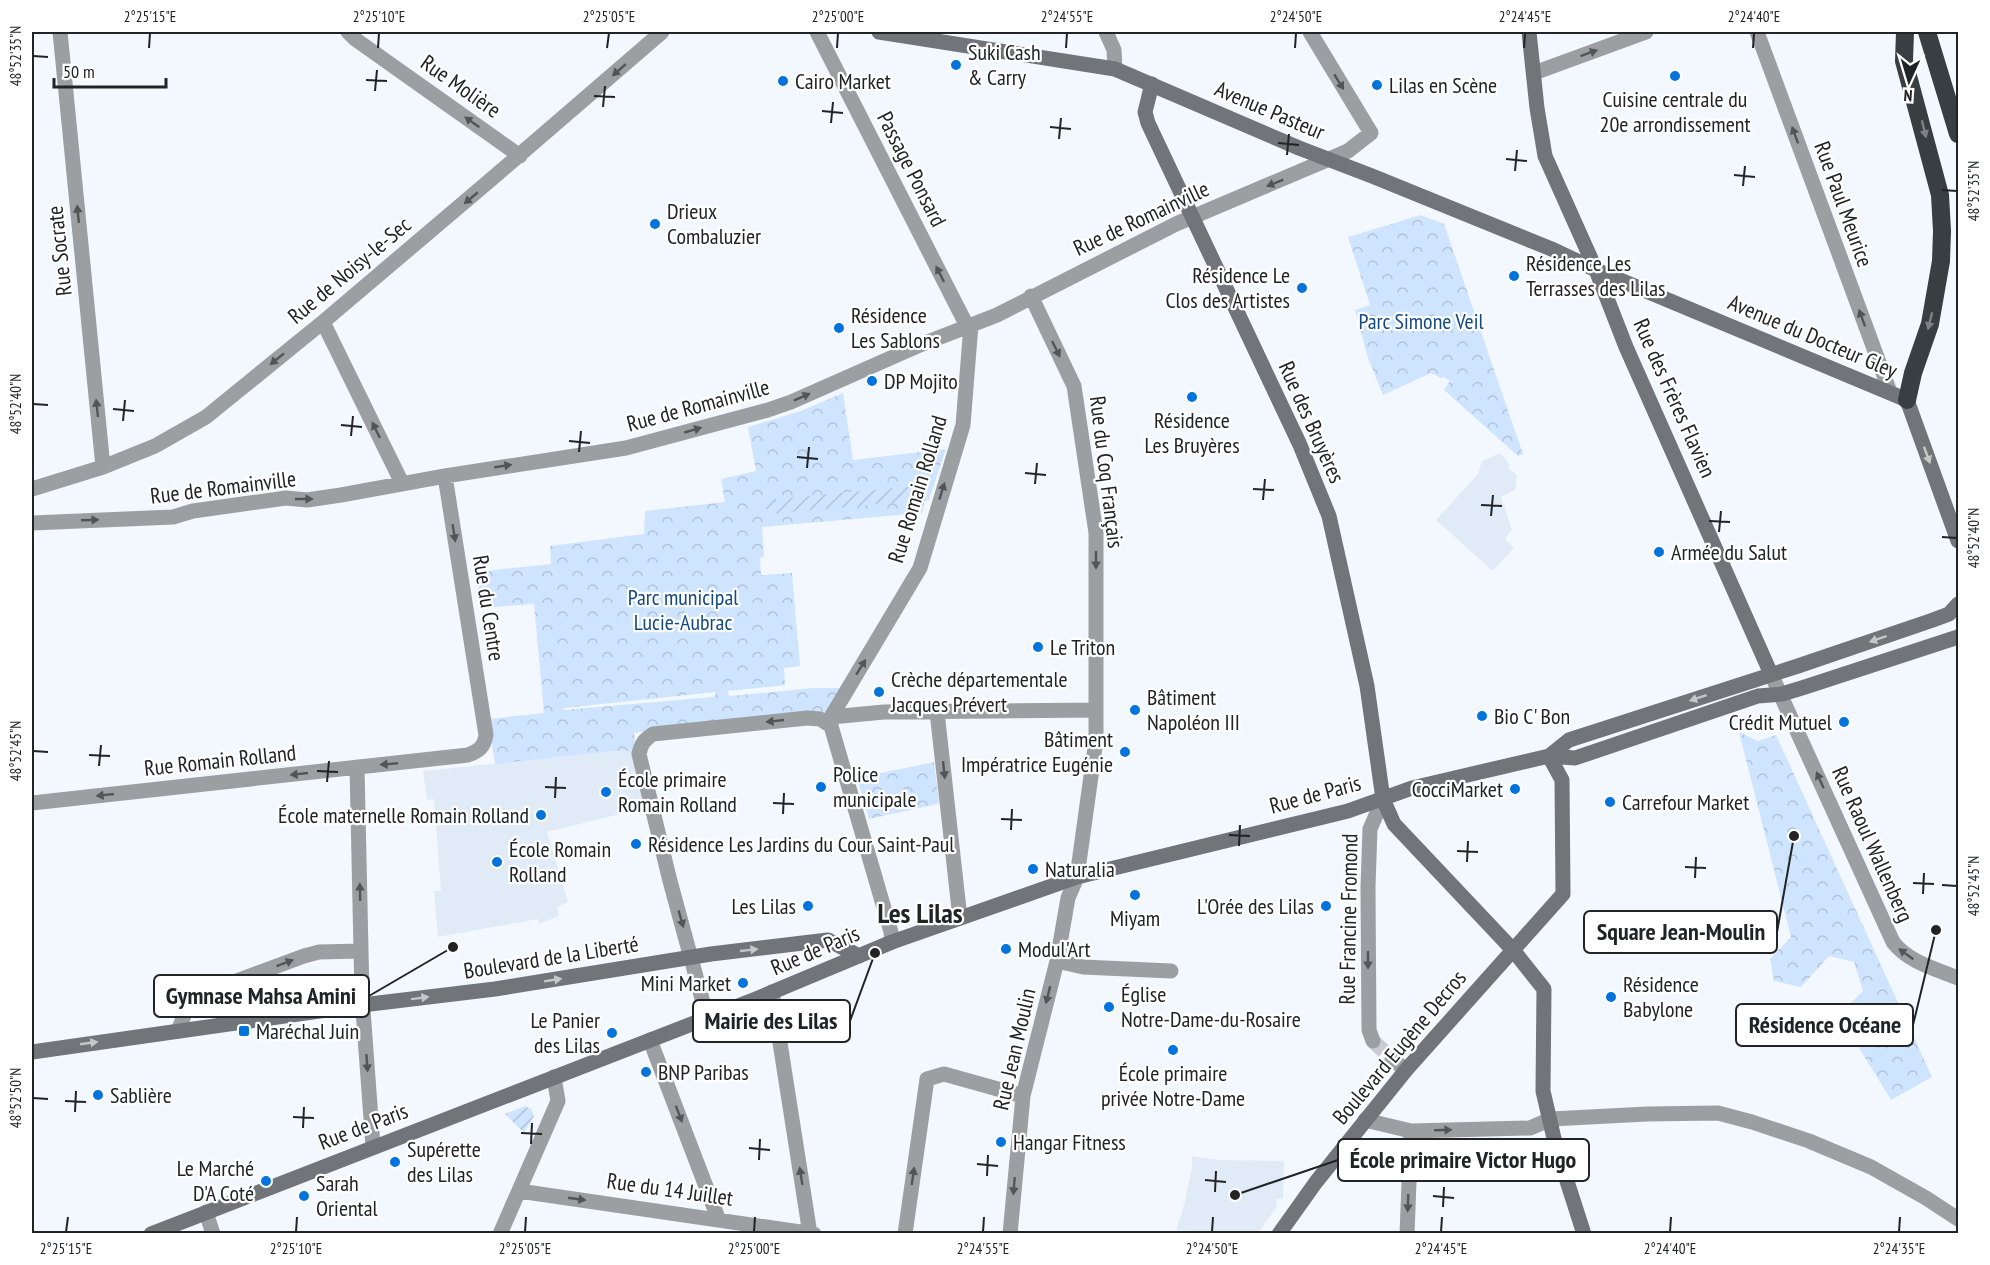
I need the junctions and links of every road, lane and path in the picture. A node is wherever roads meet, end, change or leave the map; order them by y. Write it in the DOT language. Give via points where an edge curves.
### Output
graph roads {
  1 [pos="60,32"];
  2 [pos="348,32"];
  3 [pos="662,32"];
  4 [pos="817,32"];
  5 [pos="879,32"];
  6 [pos="1106,32"];
  7 [pos="1310,32"];
  8 [pos="1529,32"];
  9 [pos="1646,32"];
  10 [pos="1757,32"];
  11 [pos="1905,32"];
  12 [pos="1927,32"];
  13 [pos="1115,69"];
  14 [pos="1534,73"];
  15 [pos="1152,84"];
  16 [pos="1959,134"];
  17 [pos="520,156"];
  18 [pos="1328,159"];
  19 [pos="1191,217"];
  20 [pos="1596,270"];
  21 [pos="1031,296"];
  22 [pos="323,322"];
  23 [pos="969,325"];
  24 [pos="1890,392"];
  25 [pos="1907,400"];
  26 [pos="103,467"];
  27 [pos="445,476"];
  28 [pos="402,483"];
  29 [pos="32,489"];
  30 [pos="32,523"];
  31 [pos="1959,541"];
  32 [pos="1959,604"];
  33 [pos="1959,637"];
  34 [pos="1771,674"];
  35 [pos="1782,694"];
  36 [pos="1096,710"];
  37 [pos="937,712"];
  38 [pos="831,721"];
  39 [pos="482,747"];
  40 [pos="1549,756"];
  41 [pos="357,767"];
  42 [pos="1383,799"];
  43 [pos="32,803"];
  44 [pos="1077,877"];
  45 [pos="960,918"];
  46 [pos="892,942"];
  47 [pos="1513,950"];
  48 [pos="361,951"];
  49 [pos="860,956"];
  50 [pos="692,957"];
  51 [pos="1057,961"];
  52 [pos="1171,971"];
  53 [pos="1959,978"];
  54 [pos="772,992"];
  55 [pos="362,1005"];
  56 [pos="707,1017"];
  57 [pos="178,1031"];
  58 [pos="650,1040"];
  59 [pos="1374,1041"];
  60 [pos="32,1052"];
  61 [pos="1392,1059"];
  62 [pos="1406,1070"];
  63 [pos="554,1077"];
  64 [pos="1023,1096"];
  65 [pos="1551,1119"];
  66 [pos="1365,1120"];
  67 [pos="1411,1131"];
  68 [pos="373,1146"];
  69 [pos="519,1191"];
  70 [pos="206,1212"];
  71 [pos="718,1218"];
  72 [pos="1959,1219"];
  73 [pos="170,1229"];
  74 [pos="151,1233"];
  75 [pos="213,1233"];
  76 [pos="500,1233"];
  77 [pos="812,1233"];
  78 [pos="905,1233"];
  79 [pos="1010,1233"];
  80 [pos="1279,1233"];
  81 [pos="1407,1233"];
  82 [pos="1584,1233"];
  26 -- 1 [label="street, Rue Socrate, one-way"];
  17 -- 2 [label="street, Rue Molière, one-way"];
  3 -- 17 [label="street, Rue de Noisy-le-Sec, one-way"];
  23 -- 4 [label="street, Passage Ponsard, one-way"];
  5 -- 13 [label="main road, Avenue Pasteur"];
  6 -- 13 [label="street" via="1114,50"];
  7 -- 18 [label="street, Rue de Romainville, one-way" via="1371,134 1348,151"];
  8 -- 14 [label="main road, Rue des Frères Flavien"];
  14 -- 9 [label="street, one-way"];
  24 -- 10 [label="street, Rue Paul Meurice, one-way"];
  11 -- 25 [label="highway, one-way" via="1904,61 1940,195 1942,231 1930,324"];
  12 -- 16 [label="highway"];
  13 -- 15 [label="main road, Avenue Pasteur"];
  14 -- 20 [label="main road, Rue des Frères Flavien" via="1545,156"];
  15 -- 18 [label="main road, Avenue Pasteur"];
  15 -- 19 [label="main road, Rue des Bruyères" via="1145,112"];
  17 -- 22 [label="street, Rue de Noisy-le-Sec, one-way"];
  18 -- 19 [label="street, Rue de Romainville, one-way"];
  18 -- 20 [label="main road, Avenue Pasteur"];
  19 -- 21 [label="street, Rue de Romainville"];
  19 -- 42 [label="main road, Rue des Bruyères" via="1300,445 1329,516 1367,686"];
  20 -- 24 [label="main road, Avenue du Docteur Gley"];
  20 -- 34 [label="main road, Rue des Frères Flavien" via="1626,347"];
  21 -- 23 [label="street, Rue de Romainville"];
  21 -- 36 [label="street, Rue du Coq Français, one-way" via="1074,386 1096,533"];
  22 -- 26 [label="street, Rue de Noisy-le-Sec, one-way" via="206,417 155,446"];
  28 -- 22 [label="street, one-way"];
  27 -- 23 [label="street, Rue de Romainville, one-way" via="626,448 768,410"];
  38 -- 23 [label="street, Rue Romain Rolland, one-way" via="920,568 963,425"];
  24 -- 25 [label="main road, Avenue du Docteur Gley"];
  25 -- 31 [label="main road, Avenue du Docteur Gley, one-way"];
  26 -- 29 [label="street, Rue de Noisy-le-Sec"];
  27 -- 28 [label="street, Rue de Romainville"];
  27 -- 39 [label="street, Rue du Centre, one-way" via="486,735"];
  30 -- 28 [label="street, Rue de Romainville, one-way" via="173,517"];
  32 -- 34 [label="main road, Rue de Paris, one-way" via="1949,614 1933,620"];
  33 -- 35 [label="main road, Rue de Paris"];
  34 -- 35 [label="street, Rue Raoul Wallenberg"];
  34 -- 40 [label="main road, Rue de Paris, one-way" via="1569,740"];
  35 -- 40 [label="main road, Rue de Paris" via="1758,696 1575,758"];
  53 -- 35 [label="street, Rue Raoul Wallenberg, one-way" via="1912,959 1893,942"];
  36 -- 37 [label="street"];
  36 -- 44 [label="street, Rue du Coq Français" via="1096,740"];
  37 -- 38 [label="street" via="884,712"];
  37 -- 45 [label="street, one-way"];
  38 -- 46 [label="street"];
  38 -- 50 [label="street, one-way" via="807,718 653,734 644,740 639,754"];
  39 -- 41 [label="street, Rue Romain Rolland, one-way" via="468,755"];
  40 -- 42 [label="main road, Rue de Paris" via="1412,788"];
  40 -- 47 [label="main road, Boulevard Eugène Decros" via="1562,780 1563,894"];
  41 -- 43 [label="street, Rue Romain Rolland, one-way"];
  48 -- 41 [label="street, one-way"];
  42 -- 44 [label="main road, Rue de Paris"];
  42 -- 47 [label="main road, Rue des Bruyères" via="1394,824"];
  42 -- 59 [label="street, Rue Francine Fromond, one-way" via="1370,829 1370,1030"];
  44 -- 45 [label="main road, Rue de Paris"];
  44 -- 51 [label="street, Rue Jean Moulin" via="1068,898"];
  45 -- 46 [label="main road, Rue de Paris"];
  46 -- 49 [label="main road, Rue de Paris"];
  47 -- 62 [label="main road, Boulevard Eugène Decros"];
  47 -- 65 [label="main road, Rue des Bruyères" via="1544,989 1544,1091"];
  48 -- 55 [label="street"];
  57 -- 48 [label="street, one-way" via="191,998 304,956"];
  50 -- 49 [label="main road, Boulevard de la Liberté, one-way" via="828,940"];
  49 -- 54 [label="main road, Rue de Paris"];
  55 -- 50 [label="main road, Boulevard de la Liberté, one-way" via="495,989"];
  50 -- 56 [label="street"];
  51 -- 52 [label="street" via="1083,967"];
  51 -- 64 [label="street, Rue Jean Moulin, one-way"];
  54 -- 56 [label="main road, Rue de Paris"];
  77 -- 54 [label="street, one-way"];
  55 -- 57 [label="main road, Boulevard de la Liberté"];
  55 -- 68 [label="street, one-way"];
  56 -- 58 [label="main road, Rue de Paris"];
  60 -- 57 [label="main road, Boulevard de la Liberté, one-way"];
  58 -- 63 [label="main road, Rue de Paris"];
  58 -- 71 [label="street, one-way"];
  61 -- 62 [label="street"];
  62 -- 66 [label="main road, Boulevard Eugène Decros"];
  63 -- 68 [label="main road, Rue de Paris"];
  63 -- 69 [label="street" via="558,1101"];
  78 -- 64 [label="street, one-way" via="927,1079 944,1074"];
  64 -- 79 [label="street, Rue Jean Moulin, one-way"];
  67 -- 65 [label="street, one-way" via="1530,1128"];
  65 -- 72 [label="street" via="1718,1113 1809,1141 1871,1167"];
  65 -- 82 [label="main road, Rue des Bruyères"];
  66 -- 67 [label="street"];
  66 -- 80 [label="main road, Boulevard Eugène Decros"];
  67 -- 81 [label="street, one-way"];
  68 -- 70 [label="main road, Rue de Paris"];
  69 -- 71 [label="street, Rue du 14 Juillet, one-way"];
  69 -- 76 [label="street"];
  70 -- 73 [label="main road, Rue de Paris"];
  70 -- 75 [label="street"];
  71 -- 77 [label="street, Rue du 14 Juillet"];
  73 -- 74 [label="main road, Rue de Paris"];
}
